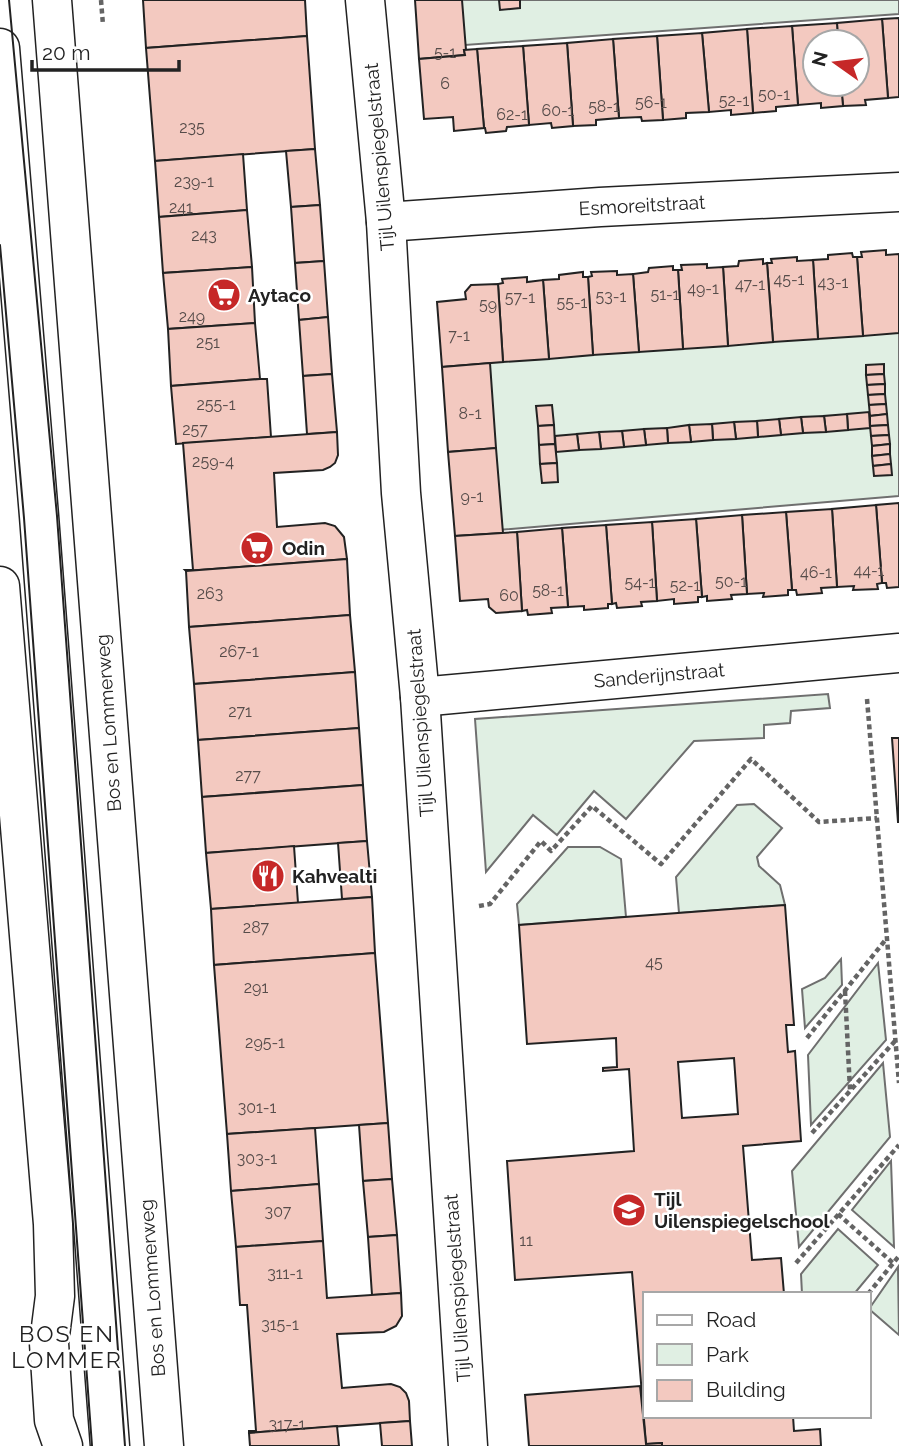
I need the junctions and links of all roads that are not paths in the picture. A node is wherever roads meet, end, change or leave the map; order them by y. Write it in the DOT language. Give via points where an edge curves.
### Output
graph roads {
  1 [pos="52,0"];
  2 [pos="365,0"];
  3 [pos="0,48"];
  4 [pos="899,192"];
  5 [pos="386,222"];
  6 [pos="0,586"];
  7 [pos="881,655"];
  8 [pos="420,697"];
  9 [pos="63,1446"];
  10 [pos="110,1446"];
  11 [pos="164,1446"];
  12 [pos="468,1446"];
  1 -- 11 [label="street, Bos en Lommerweg"];
  2 -- 5 [label="street, Tijl Uilenspiegelstraat"];
  3 -- 10 [label="street"];
  4 -- 5 [label="street, Esmoreitstraat"];
  5 -- 8 [label="street, Tijl Uilenspiegelstraat" via="401,493"];
  6 -- 9 [label="street" via="53,1224 51,1385 54,1420"];
  7 -- 8 [label="street, Sanderijnstraat"];
  8 -- 12 [label="street, Tijl Uilenspiegelstraat"];
}
